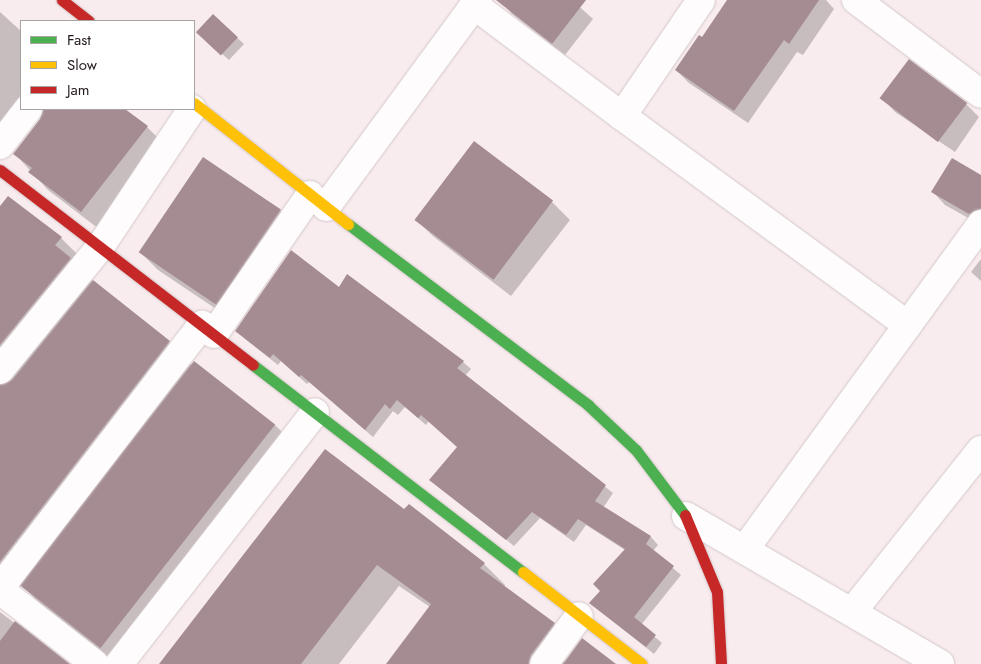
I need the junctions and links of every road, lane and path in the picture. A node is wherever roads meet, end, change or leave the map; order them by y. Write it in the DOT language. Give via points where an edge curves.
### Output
graph roads {
  1 [pos="62,0"];
  2 [pos="701,0"];
  3 [pos="856,0"];
  4 [pos="476,3"];
  5 [pos="88,20"];
  6 [pos="981,94"];
  7 [pos="195,107"];
  8 [pos="27,110"];
  9 [pos="191,110"];
  10 [pos="622,116"];
  11 [pos="0,145"];
  12 [pos="0,170"];
  13 [pos="318,201"];
  14 [pos="981,224"];
  15 [pos="100,247"];
  16 [pos="908,325"];
  17 [pos="208,330"];
  18 [pos="0,370"];
  19 [pos="315,412"];
  20 [pos="981,450"];
  21 [pos="686,516"];
  22 [pos="745,549"];
  23 [pos="0,589"];
  24 [pos="852,612"];
  25 [pos="579,616"];
  26 [pos="94,664"];
  27 [pos="119,664"];
  28 [pos="544,664"];
  29 [pos="642,664"];
  30 [pos="721,664"];
  31 [pos="940,664"];
  1 -- 5 [label="street"];
  2 -- 10 [label="street"];
  3 -- 6 [label="street"];
  4 -- 10 [label="street"];
  4 -- 13 [label="street"];
  7 -- 13 [label="street"];
  8 -- 11 [label="street"];
  9 -- 15 [label="street"];
  10 -- 16 [label="street"];
  12 -- 15 [label="street"];
  13 -- 17 [label="street"];
  13 -- 21 [label="street" via="588,406 636,450"];
  14 -- 16 [label="street"];
  15 -- 17 [label="street"];
  15 -- 18 [label="street"];
  16 -- 22 [label="street"];
  17 -- 19 [label="street"];
  17 -- 23 [label="street"];
  19 -- 25 [label="street"];
  19 -- 27 [label="street"];
  20 -- 24 [label="street"];
  21 -- 22 [label="street"];
  21 -- 30 [label="street" via="717,592"];
  22 -- 24 [label="street"];
  23 -- 26 [label="street"];
  24 -- 31 [label="street"];
  25 -- 28 [label="street"];
  25 -- 29 [label="street"];
}
